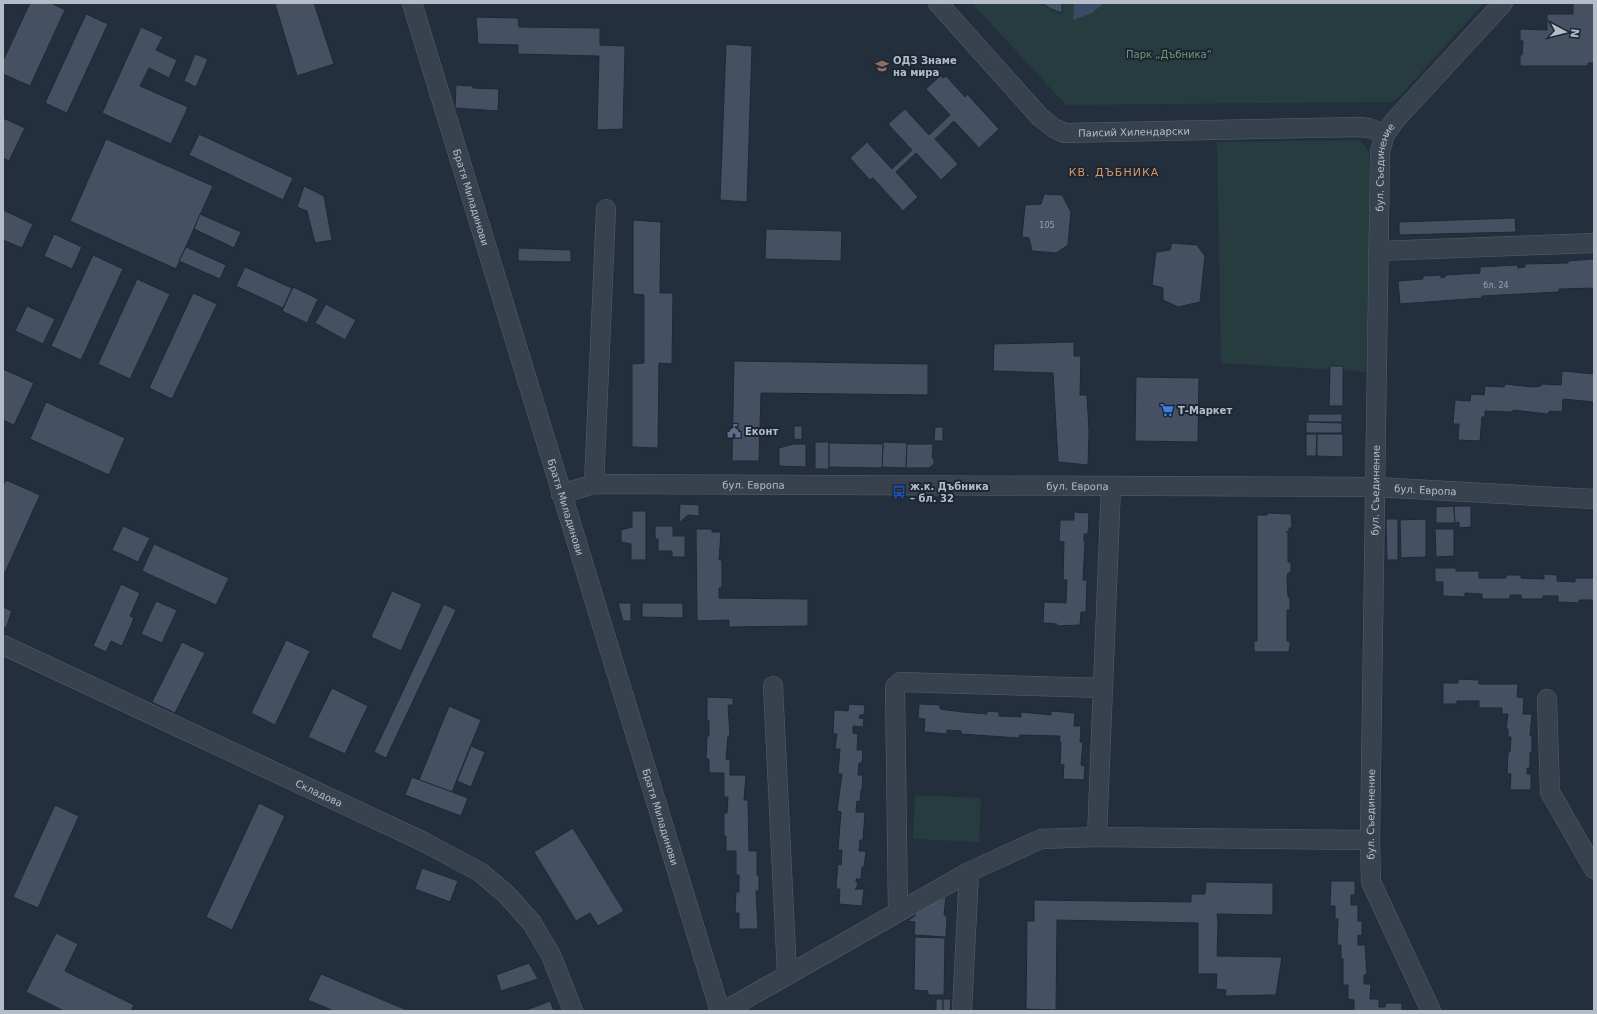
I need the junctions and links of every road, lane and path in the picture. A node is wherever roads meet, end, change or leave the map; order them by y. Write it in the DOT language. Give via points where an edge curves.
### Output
graph roads {
  1 [pos="412,3"];
  2 [pos="938,3"];
  3 [pos="1503,3"];
  4 [pos="1385,134"];
  5 [pos="606,209"];
  6 [pos="1594,243"];
  7 [pos="1378,251"];
  8 [pos="594,484"];
  9 [pos="1111,486"];
  10 [pos="1376,487"];
  11 [pos="561,494"];
  12 [pos="1594,499"];
  13 [pos="3,644"];
  14 [pos="773,686"];
  15 [pos="1103,688"];
  16 [pos="1547,698"];
  17 [pos="1097,837"];
  18 [pos="1370,840"];
  19 [pos="1594,869"];
  20 [pos="969,872"];
  21 [pos="898,912"];
  22 [pos="787,974"];
  23 [pos="573,1011"];
  24 [pos="720,1011"];
  25 [pos="724,1011"];
  26 [pos="962,1011"];
  27 [pos="1431,1011"];
  1 -- 11 [label="street, Братя Миладинови"];
  2 -- 4 [label="street, Паисий Хилендарски" via="1040,117 1064,132 1359,127"];
  3 -- 4 [label="street, бул. Съединение"];
  4 -- 7 [label="street, бул. Съединение" via="1380,152"];
  5 -- 8 [label="street"];
  6 -- 7 [label="street"];
  7 -- 10 [label="street, бул. Съединение"];
  8 -- 9 [label="street, бул. Европа"];
  8 -- 11 [label="street, бул. Европа"];
  9 -- 10 [label="street, бул. Европа"];
  9 -- 15 [label="street"];
  10 -- 12 [label="street, бул. Европа"];
  10 -- 18 [label="street, бул. Съединение"];
  11 -- 24 [label="street, Братя Миладинови"];
  13 -- 23 [label="street, Складова" via="422,841 480,872 506,894 532,923 551,955"];
  14 -- 22 [label="street"];
  15 -- 17 [label="street"];
  15 -- 21 [label="street" via="900,682 895,687"];
  16 -- 19 [label="street" via="1550,792"];
  17 -- 18 [label="street"];
  17 -- 20 [label="street" via="1041,839"];
  18 -- 27 [label="street, бул. Съединение" via="1371,882"];
  20 -- 21 [label="street"];
  20 -- 26 [label="street"];
  21 -- 22 [label="street"];
  22 -- 25 [label="street"];
}
